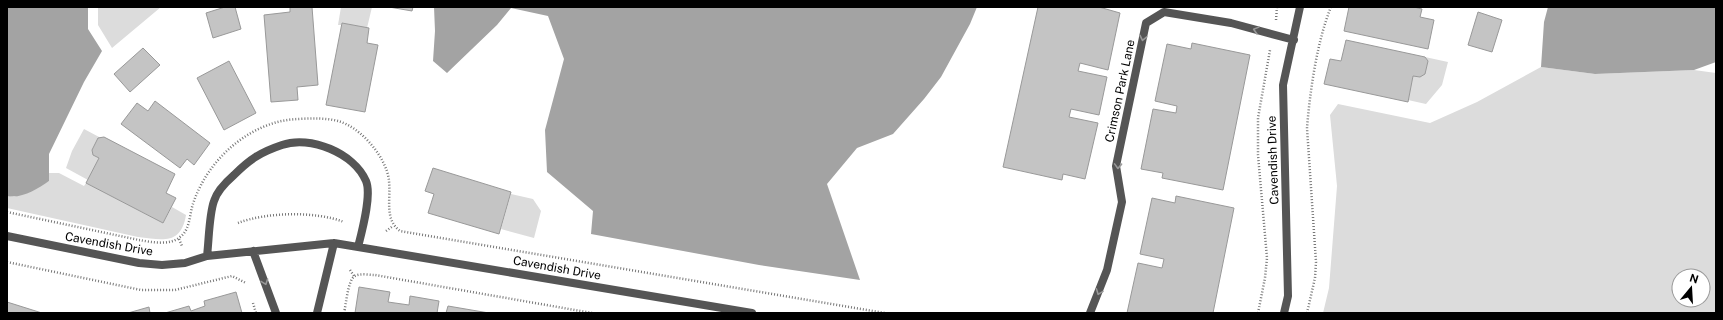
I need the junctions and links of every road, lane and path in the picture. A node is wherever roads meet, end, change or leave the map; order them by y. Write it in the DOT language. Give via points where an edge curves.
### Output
graph roads {
  1 [pos="1277,7"];
  2 [pos="1300,7"];
  3 [pos="1331,7"];
  4 [pos="1275,24"];
  5 [pos="1294,40"];
  6 [pos="1271,44"];
  7 [pos="7,212"];
  8 [pos="344,222"];
  9 [pos="238,223"];
  10 [pos="393,226"];
  11 [pos="386,231"];
  12 [pos="7,236"];
  13 [pos="179,239"];
  14 [pos="334,243"];
  15 [pos="182,246"];
  16 [pos="358,246"];
  17 [pos="253,251"];
  18 [pos="207,256"];
  19 [pos="7,262"];
  20 [pos="350,270"];
  21 [pos="354,276"];
  22 [pos="248,289"];
  23 [pos="252,301"];
  24 [pos="741,312"];
  25 [pos="256,313"];
  26 [pos="276,313"];
  27 [pos="317,313"];
  28 [pos="344,313"];
  29 [pos="592,313"];
  30 [pos="752,313"];
  31 [pos="885,313"];
  32 [pos="1090,313"];
  33 [pos="1258,313"];
  34 [pos="1284,313"];
  35 [pos="1306,313"];
  1 -- 4 [label="path"];
  2 -- 5 [label="street, Cavendish Drive"];
  3 -- 35 [label="path" via="1323,32 1307,122 1316,262 1315,278"];
  5 -- 32 [label="street, Crimson Park Lane, one-way" via="1231,23 1164,12 1146,24 1116,166 1122,202 1107,270"];
  5 -- 34 [label="street, Cavendish Drive" via="1283,85 1288,296"];
  6 -- 33 [label="path" via="1258,118 1258,155 1267,258"];
  7 -- 13 [label="path" via="139,240 159,243"];
  8 -- 9 [label="path" via="304,215 277,215 252,218"];
  10 -- 11 [label="path"];
  10 -- 13 [label="path" via="390,219 389,180 380,155 367,140 340,122 321,118 292,119 273,123 256,131 226,152 200,184 187,228"];
  10 -- 31 [label="path" via="411,234"];
  12 -- 18 [label="street, Cavendish Drive" via="139,263 185,263"];
  13 -- 15 [label="path"];
  14 -- 16 [label="street, Cavendish Drive"];
  14 -- 17 [label="street, Cavendish Drive"];
  14 -- 27 [label="street"];
  16 -- 18 [label="street" via="366,211 366,182 356,165 339,152 321,145 284,144 251,158 225,183 214,201"];
  16 -- 24 [label="street, Cavendish Drive"];
  17 -- 18 [label="street, Cavendish Drive"];
  17 -- 26 [label="street, one-way"];
  19 -- 22 [label="path" via="141,290 175,290 232,276 246,282"];
  20 -- 21 [label="path"];
  21 -- 28 [label="path"];
  21 -- 29 [label="path" via="375,275"];
  23 -- 25 [label="path"];
  24 -- 30 [label="street, Cavendish Drive"];
}
